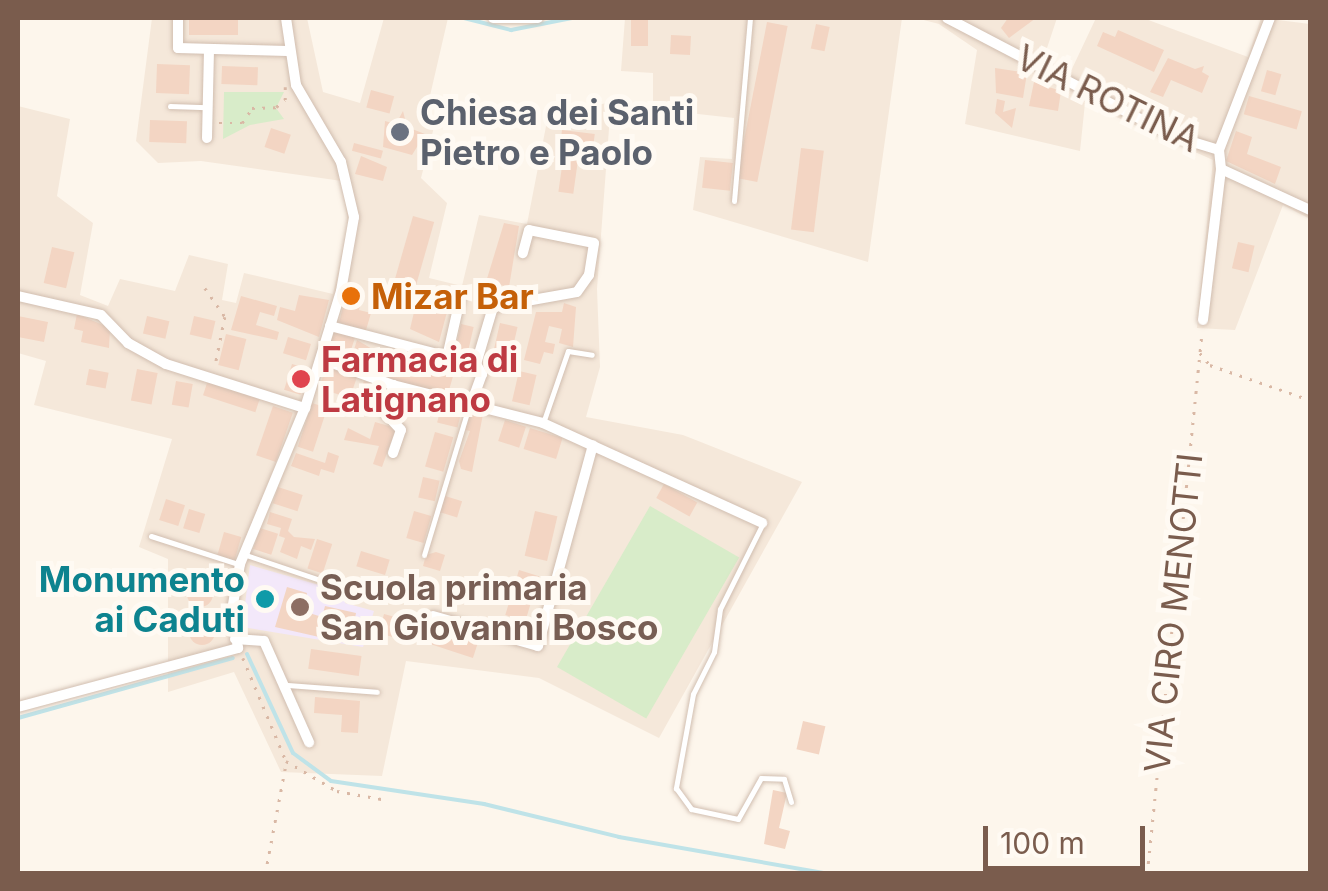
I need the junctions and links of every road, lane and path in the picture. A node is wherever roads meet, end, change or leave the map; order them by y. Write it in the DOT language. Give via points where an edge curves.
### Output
graph roads {
  1 [pos="178,18"];
  2 [pos="286,18"];
  3 [pos="493,18"];
  4 [pos="538,18"];
  5 [pos="750,18"];
  6 [pos="947,18"];
  7 [pos="1270,18"];
  8 [pos="209,49"];
  9 [pos="288,50"];
  10 [pos="292,72"];
  11 [pos="170,106"];
  12 [pos="208,107"];
  13 [pos="208,123"];
  14 [pos="207,138"];
  15 [pos="1218,150"];
  16 [pos="1220,169"];
  17 [pos="734,202"];
  18 [pos="1310,210"];
  19 [pos="523,252"];
  20 [pos="204,288"];
  21 [pos="461,295"];
  22 [pos="18,296"];
  23 [pos="1203,320"];
  24 [pos="330,326"];
  25 [pos="1200,352"];
  26 [pos="592,355"];
  27 [pos="446,356"];
  28 [pos="321,359"];
  29 [pos="476,364"];
  30 [pos="212,378"];
  31 [pos="393,385"];
  32 [pos="1310,400"];
  33 [pos="472,404"];
  34 [pos="305,408"];
  35 [pos="543,423"];
  36 [pos="593,445"];
  37 [pos="393,453"];
  38 [pos="762,523"];
  39 [pos="150,536"];
  40 [pos="424,555"];
  41 [pos="241,559"];
  42 [pos="332,584"];
  43 [pos="432,616"];
  44 [pos="237,643"];
  45 [pos="284,684"];
  46 [pos="376,692"];
  47 [pos="18,707"];
  48 [pos="309,742"];
  49 [pos="286,762"];
  50 [pos="381,799"];
  51 [pos="791,802"];
  52 [pos="264,874"];
  53 [pos="1147,874"];
  1 -- 8 [label="street" via="176,47"];
  2 -- 9 [label="street"];
  3 -- 4 [label="street"];
  5 -- 17 [label="lane"];
  6 -- 15 [label="street, VIA ROTINA" via="1173,136"];
  7 -- 15 [label="street"];
  8 -- 9 [label="street"];
  8 -- 12 [label="street"];
  9 -- 10 [label="street"];
  10 -- 13 [label="path" via="286,72 285,100 276,107 252,108 242,123"];
  10 -- 24 [label="street" via="354,197"];
  11 -- 12 [label="lane"];
  12 -- 13 [label="street"];
  13 -- 14 [label="street"];
  15 -- 16 [label="street, VIA ROTINA"];
  16 -- 18 [label="street, VIA ROTINA"];
  16 -- 23 [label="street"];
  19 -- 29 [label="street" via="529,230 594,243 589,275 576,292 493,307"];
  20 -- 30 [label="path" via="225,322"];
  21 -- 27 [label="street"];
  22 -- 30 [label="street" via="101,316 128,343"];
  23 -- 25 [label="path, VIA CIRO MENOTTI"];
  24 -- 27 [label="street"];
  24 -- 28 [label="street"];
  25 -- 32 [label="path" via="1210,364"];
  25 -- 53 [label="path, VIA CIRO MENOTTI"];
  26 -- 35 [label="lane" via="568,351"];
  27 -- 29 [label="street"];
  28 -- 31 [label="street"];
  28 -- 34 [label="street"];
  29 -- 33 [label="street" via="482,374"];
  30 -- 34 [label="street"];
  31 -- 33 [label="street"];
  31 -- 37 [label="street" via="386,414 401,430"];
  33 -- 35 [label="street"];
  33 -- 40 [label="lane"];
  34 -- 41 [label="street"];
  35 -- 36 [label="street"];
  36 -- 38 [label="street"];
  36 -- 43 [label="street" via="538,646"];
  38 -- 51 [label="lane" via="720,609 714,652 693,694 676,788 691,809 738,818 762,778 784,779"];
  39 -- 41 [label="lane"];
  41 -- 42 [label="lane"];
  41 -- 44 [label="street" via="232,610"];
  44 -- 45 [label="street" via="264,641"];
  44 -- 47 [label="street"];
  44 -- 49 [label="path"];
  45 -- 46 [label="lane"];
  45 -- 48 [label="street"];
  49 -- 50 [label="path" via="337,791"];
  49 -- 52 [label="path"];
}
